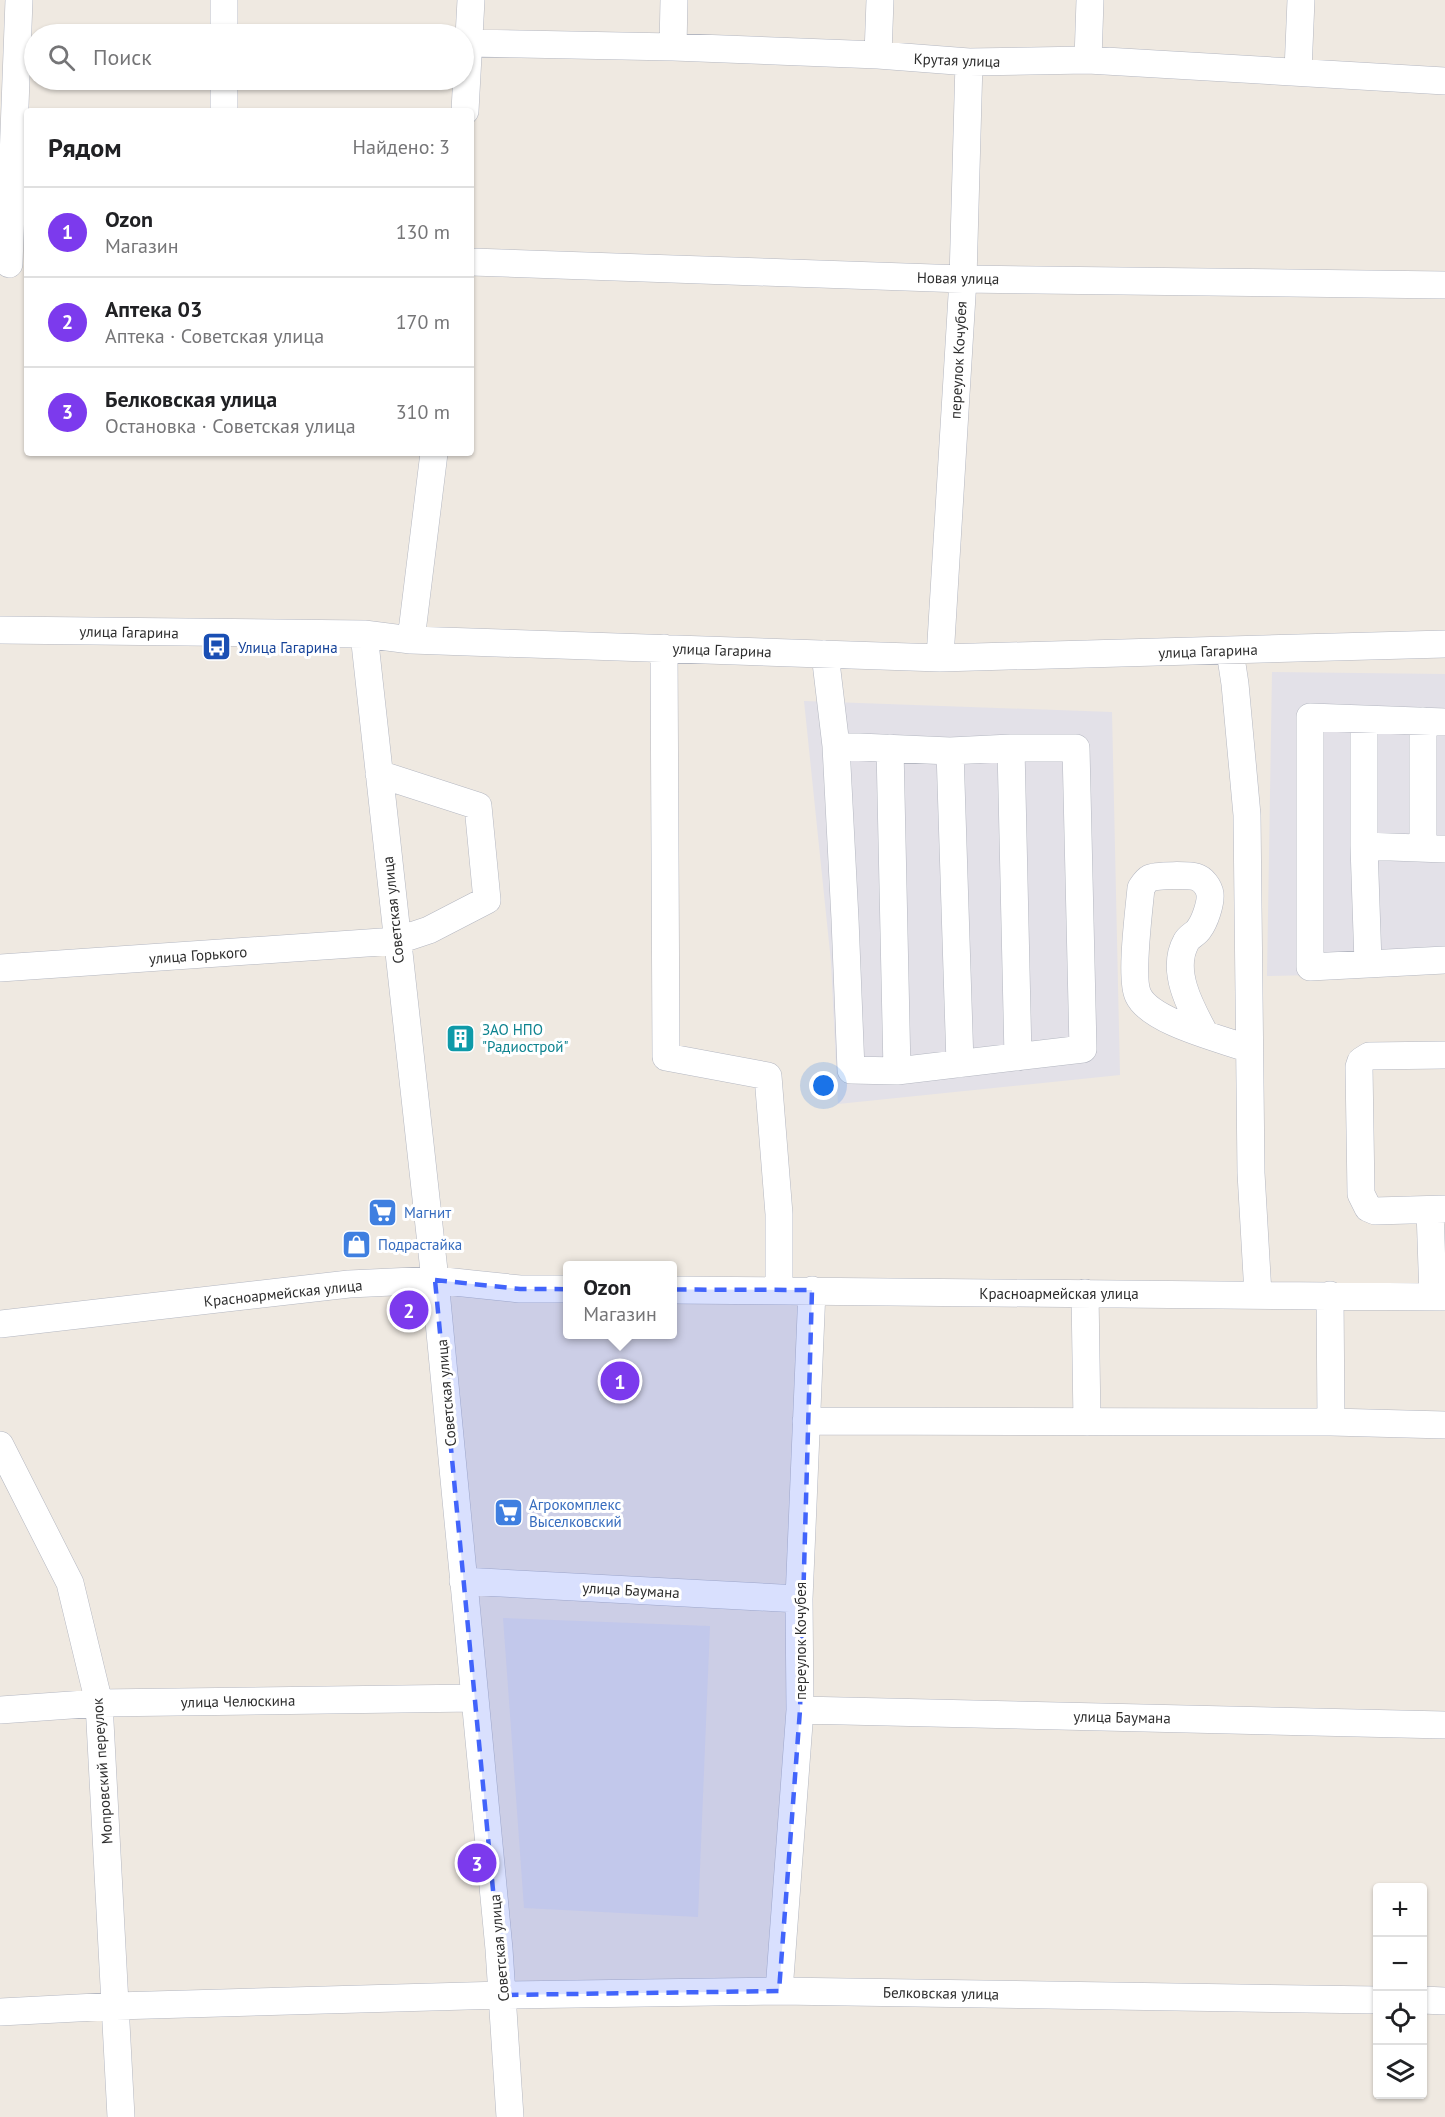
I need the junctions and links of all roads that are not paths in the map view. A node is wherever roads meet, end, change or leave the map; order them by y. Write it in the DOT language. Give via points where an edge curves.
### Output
graph roads {
  1 [pos="19,0"];
  2 [pos="224,0"];
  3 [pos="471,0"];
  4 [pos="674,0"];
  5 [pos="880,0"];
  6 [pos="1090,0"];
  7 [pos="1300,0"];
  8 [pos="224,24"];
  9 [pos="469,24"];
  10 [pos="474,43"];
  11 [pos="673,47"];
  12 [pos="878,55"];
  13 [pos="1088,60"];
  14 [pos="969,63"];
  15 [pos="1298,71"];
  16 [pos="1445,81"];
  17 [pos="224,90"];
  18 [pos="466,90"];
  19 [pos="224,108"];
  20 [pos="465,108"];
  21 [pos="474,262"];
  22 [pos="12,264"];
  23 [pos="963,279"];
  24 [pos="1445,285"];
  25 [pos="434,456"];
  26 [pos="0,630"];
  27 [pos="364,634"];
  28 [pos="411,640"];
  29 [pos="1445,644"];
  30 [pos="664,648"];
  31 [pos="1230,651"];
  32 [pos="825,654"];
  33 [pos="940,658"];
  34 [pos="1364,720"];
  35 [pos="1434,722"];
  36 [pos="836,746"];
  37 [pos="890,748"];
  38 [pos="1011,748"];
  39 [pos="950,751"];
  40 [pos="379,774"];
  41 [pos="1364,846"];
  42 [pos="1434,848"];
  43 [pos="396,941"];
  44 [pos="1445,960"];
  45 [pos="1368,963"];
  46 [pos="0,968"];
  47 [pos="1205,1034"];
  48 [pos="1250,1049"];
  49 [pos="1445,1055"];
  50 [pos="1018,1057"];
  51 [pos="960,1064"];
  52 [pos="897,1071"];
  53 [pos="1438,1210"];
  54 [pos="435,1280"];
  55 [pos="563,1289"];
  56 [pos="677,1290"];
  57 [pos="779,1290"];
  58 [pos="812,1290"];
  59 [pos="1085,1293"];
  60 [pos="1258,1294"];
  61 [pos="1330,1295"];
  62 [pos="1439,1297"];
  63 [pos="0,1324"];
  64 [pos="806,1421"];
  65 [pos="1087,1422"];
  66 [pos="1331,1422"];
  67 [pos="1445,1425"];
  68 [pos="0,1445"];
  69 [pos="463,1581"];
  70 [pos="799,1599"];
  71 [pos="475,1698"];
  72 [pos="99,1703"];
  73 [pos="0,1710"];
  74 [pos="800,1710"];
  75 [pos="1445,1725"];
  76 [pos="779,1991"];
  77 [pos="503,1995"];
  78 [pos="1373,2000"];
  79 [pos="1427,2000"];
  80 [pos="1445,2001"];
  81 [pos="116,2006"];
  82 [pos="0,2012"];
  83 [pos="121,2117"];
  84 [pos="510,2117"];
  1 -- 22 [label="street"];
  2 -- 8 [label="street"];
  3 -- 9 [label="street"];
  4 -- 11 [label="street"];
  5 -- 12 [label="street"];
  6 -- 13 [label="street"];
  7 -- 15 [label="street"];
  10 -- 11 [label="street, Крутая улица"];
  11 -- 12 [label="street, Крутая улица"];
  12 -- 14 [label="street, Крутая улица"];
  13 -- 14 [label="street, Крутая улица"];
  13 -- 15 [label="street, Крутая улица"];
  14 -- 23 [label="street, переулок Кочубея"];
  15 -- 16 [label="street, Крутая улица"];
  17 -- 19 [label="street"];
  18 -- 20 [label="street"];
  21 -- 23 [label="street, Новая улица"];
  23 -- 24 [label="street, Новая улица"];
  23 -- 33 [label="street, переулок Кочубея"];
  25 -- 28 [label="street"];
  26 -- 27 [label="street, улица Гагарина"];
  27 -- 28 [label="street, улица Гагарина"];
  27 -- 40 [label="street, Советская улица"];
  28 -- 30 [label="street, улица Гагарина"];
  29 -- 31 [label="street, улица Гагарина"];
  30 -- 32 [label="street, улица Гагарина"];
  30 -- 57 [label="street" via="666,1057 768,1076 779,1214"];
  31 -- 33 [label="street, улица Гагарина"];
  31 -- 48 [label="street" via="1247,815"];
  32 -- 33 [label="street, улица Гагарина"];
  32 -- 36 [label="street"];
  34 -- 35 [label="street"];
  34 -- 41 [label="street"];
  34 -- 45 [label="street" via="1310,717 1310,968"];
  35 -- 42 [label="street"];
  36 -- 37 [label="street"];
  36 -- 52 [label="street" via="851,1070"];
  37 -- 39 [label="street"];
  37 -- 52 [label="street"];
  38 -- 39 [label="street"];
  38 -- 50 [label="street"];
  38 -- 50 [label="street" via="1076,748 1083,1049"];
  39 -- 51 [label="street"];
  40 -- 43 [label="street, Советская улица"];
  40 -- 43 [label="street, улица Горького" via="478,806 488,900 429,930"];
  41 -- 42 [label="street"];
  41 -- 45 [label="street"];
  43 -- 46 [label="street, улица Горького"];
  43 -- 54 [label="street, Советская улица"];
  44 -- 45 [label="street"];
  47 -- 47 [label="street" via="1156,1015 1137,995 1141,888 1149,879 1196,877 1209,889 1211,896 1204,921 1187,940 1182,958 1182,979 1188,999"];
  47 -- 48 [label="street"];
  48 -- 60 [label="street" via="1251,1173"];
  49 -- 53 [label="street" via="1369,1056 1359,1067 1361,1194 1368,1208"];
  50 -- 51 [label="street"];
  51 -- 52 [label="street"];
  53 -- 62 [label="street"];
  54 -- 55 [label="street, Красноармейская улица" via="520,1289"];
  54 -- 63 [label="street, Красноармейская улица" via="349,1284"];
  54 -- 69 [label="street, Советская улица"];
  56 -- 57 [label="street, Красноармейская улица"];
  57 -- 58 [label="street, Красноармейская улица"];
  58 -- 59 [label="street, Красноармейская улица"];
  58 -- 64 [label="street, переулок Кочубея"];
  59 -- 60 [label="street, Красноармейская улица"];
  59 -- 65 [label="street"];
  60 -- 61 [label="street, Красноармейская улица"];
  61 -- 62 [label="street, Красноармейская улица"];
  61 -- 66 [label="street"];
  64 -- 65 [label="street"];
  64 -- 70 [label="street, переулок Кочубея"];
  65 -- 66 [label="street"];
  66 -- 67 [label="street"];
  68 -- 72 [label="street, Мопровский переулок" via="70,1583"];
  69 -- 70 [label="street, улица Баумана"];
  69 -- 71 [label="street, Советская улица"];
  70 -- 74 [label="street, переулок Кочубея"];
  71 -- 72 [label="street, улица Челюскина"];
  71 -- 77 [label="street, Советская улица"];
  72 -- 73 [label="street, улица Челюскина"];
  72 -- 81 [label="street, Мопровский переулок"];
  74 -- 75 [label="street, улица Баумана"];
  74 -- 76 [label="street, переулок Кочубея"];
  76 -- 77 [label="street, Белковская улица"];
  76 -- 78 [label="street, Белковская улица"];
  77 -- 81 [label="street, Белковская улица"];
  77 -- 84 [label="street, Советская улица"];
  79 -- 80 [label="street"];
  81 -- 82 [label="street, Белковская улица"];
  81 -- 83 [label="street, Мопровский переулок"];
}
